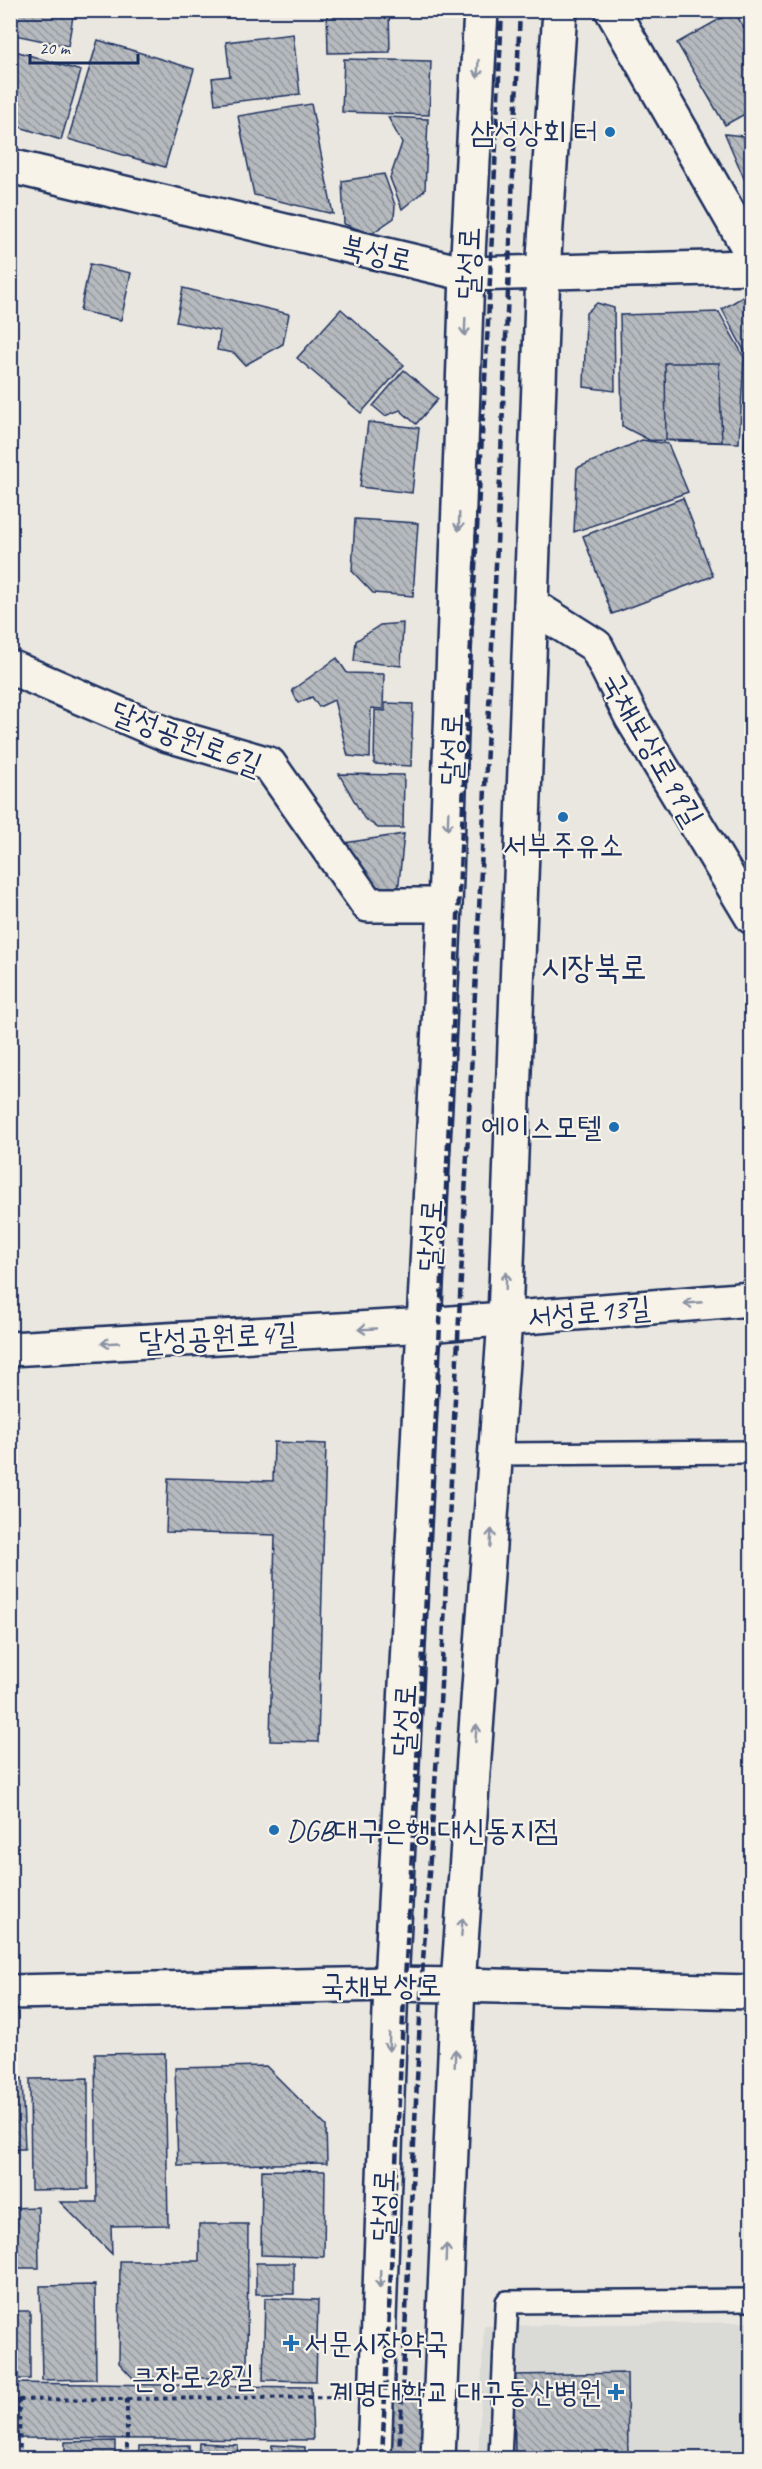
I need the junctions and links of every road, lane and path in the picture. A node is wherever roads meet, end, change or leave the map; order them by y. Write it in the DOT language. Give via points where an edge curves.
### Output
graph roads {
  1 [pos="481,10"];
  2 [pos="560,10"];
  3 [pos="612,10"];
  4 [pos="10,166"];
  5 [pos="752,254"];
  6 [pos="752,267"];
  7 [pos="543,272"];
  8 [pos="467,274"];
  9 [pos="531,605"];
  10 [pos="10,667"];
  11 [pos="445,905"];
  12 [pos="752,917"];
  13 [pos="752,1299"];
  14 [pos="505,1319"];
  15 [pos="426,1325"];
  16 [pos="10,1349"];
  17 [pos="752,1452"];
  18 [pos="497,1454"];
  19 [pos="391,1984"];
  20 [pos="458,1985"];
  21 [pos="10,1992"];
  22 [pos="752,1992"];
  23 [pos="752,2300"];
  24 [pos="376,2396"];
  25 [pos="127,2399"];
  26 [pos="10,2400"];
  27 [pos="19,2400"];
  28 [pos="20,2458"];
  29 [pos="127,2458"];
  30 [pos="374,2458"];
  31 [pos="438,2458"];
  32 [pos="500,2458"];
  1 -- 8 [label="main road, 달성로, one-way"];
  2 -- 7 [label="main road"];
  3 -- 5 [label="main road"];
  4 -- 8 [label="main road, 북성로"];
  6 -- 7 [label="main road, 북성로"];
  7 -- 8 [label="main road, 북성로"];
  7 -- 9 [label="main road"];
  8 -- 11 [label="main road, 달성로, one-way"];
  9 -- 12 [label="main road, 국채보상로99길" via="596,646 632,718"];
  14 -- 9 [label="main road, one-way"];
  10 -- 11 [label="main road, 달성공원로6길" via="168,735 269,764 368,905"];
  11 -- 15 [label="main road, 달성로"];
  13 -- 14 [label="main road, 서성로13길, one-way"];
  14 -- 15 [label="main road, 서성로13길"];
  14 -- 18 [label="main road"];
  15 -- 16 [label="main road, 달성공원로4길, one-way"];
  15 -- 19 [label="main road, 달성로"];
  17 -- 18 [label="lane"];
  20 -- 18 [label="main road, one-way"];
  19 -- 20 [label="main road, 국채보상로"];
  19 -- 21 [label="main road, 국채보상로"];
  19 -- 24 [label="main road, 달성로, one-way"];
  20 -- 22 [label="main road, 국채보상로"];
  31 -- 20 [label="main road, one-way"];
  23 -- 32 [label="lane" via="507,2302"];
  24 -- 25 [label="path, 큰장로28길"];
  24 -- 30 [label="main road, 달성로"];
  25 -- 27 [label="path, 큰장로28길"];
  25 -- 29 [label="path"];
  26 -- 27 [label="path, 큰장로28길"];
  27 -- 28 [label="path"];
}
